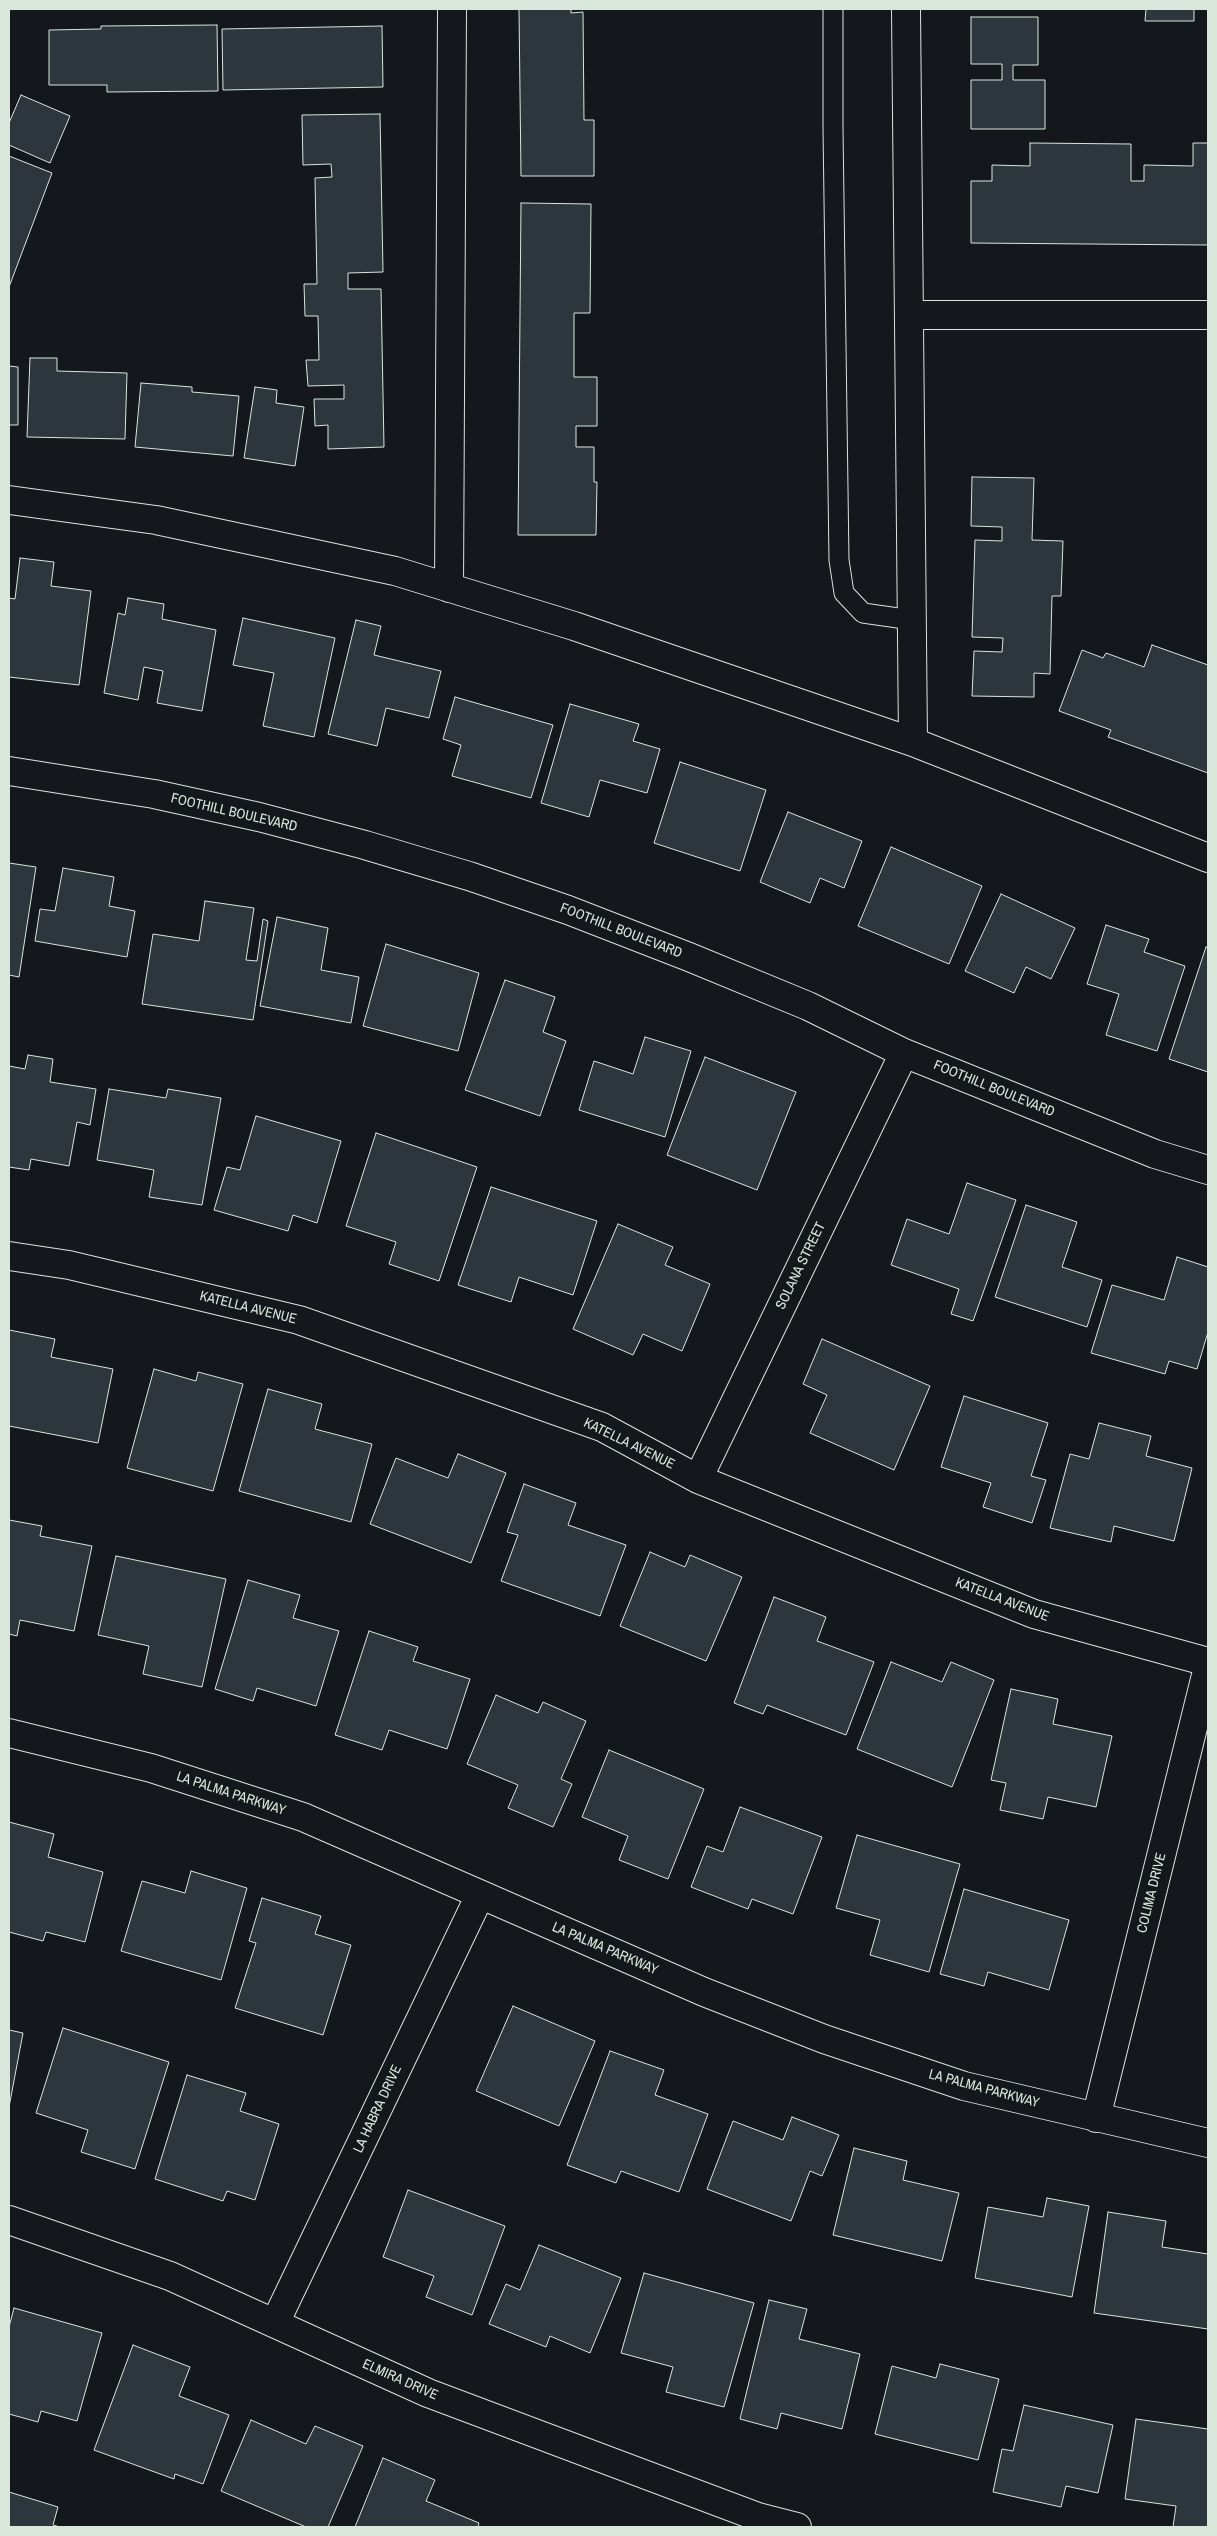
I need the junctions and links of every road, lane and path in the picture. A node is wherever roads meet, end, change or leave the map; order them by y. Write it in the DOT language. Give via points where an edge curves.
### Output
graph roads {
  1 [pos="452,9"];
  2 [pos="833,9"];
  3 [pos="906,9"];
  4 [pos="909,315"];
  5 [pos="1208,315"];
  6 [pos="9,500"];
  7 [pos="449,588"];
  8 [pos="912,620"];
  9 [pos="913,742"];
  10 [pos="9,772"];
  11 [pos="1208,858"];
  12 [pos="904,1053"];
  13 [pos="1208,1170"];
  14 [pos="9,1256"];
  15 [pos="698,1479"];
  16 [pos="1208,1662"];
  17 [pos="1208,1667"];
  18 [pos="9,1733"];
  19 [pos="480,1896"];
  20 [pos="1096,2118"];
  21 [pos="1208,2143"];
  22 [pos="9,2220"];
  23 [pos="275,2323"];
  24 [pos="797,2527"];
  1 -- 7 [label="street"];
  2 -- 8 [label="lane" via="840,568 844,592 863,613"];
  3 -- 4 [label="street"];
  4 -- 5 [label="street"];
  4 -- 8 [label="street"];
  6 -- 7 [label="street" via="156,520 395,571"];
  7 -- 9 [label="street" via="574,626"];
  8 -- 9 [label="street"];
  9 -- 11 [label="street"];
  10 -- 12 [label="street, FOOTHILL BOULEVARD" via="154,794 260,817 468,876 689,957 808,1006"];
  12 -- 13 [label="street, FOOTHILL BOULEVARD" via="1155,1154"];
  12 -- 15 [label="street, SOLANA STREET"];
  14 -- 15 [label="street, KATELLA AVENUE" via="69,1264 299,1320 602,1427"];
  15 -- 16 [label="street, KATELLA AVENUE" via="1034,1614"];
  17 -- 20 [label="street, COLIMA DRIVE"];
  18 -- 19 [label="street, LA PALMA PARKWAY" via="151,1768 303,1817"];
  19 -- 20 [label="street, LA PALMA PARKWAY" via="704,1992 824,2039 964,2086"];
  19 -- 23 [label="street, LA HABRA DRIVE"];
  20 -- 21 [label="street, LA PALMA PARKWAY"];
  22 -- 23 [label="street, ELMIRA DRIVE" via="170,2276"];
  23 -- 24 [label="street, ELMIRA DRIVE" via="428,2393 758,2517"];
}
